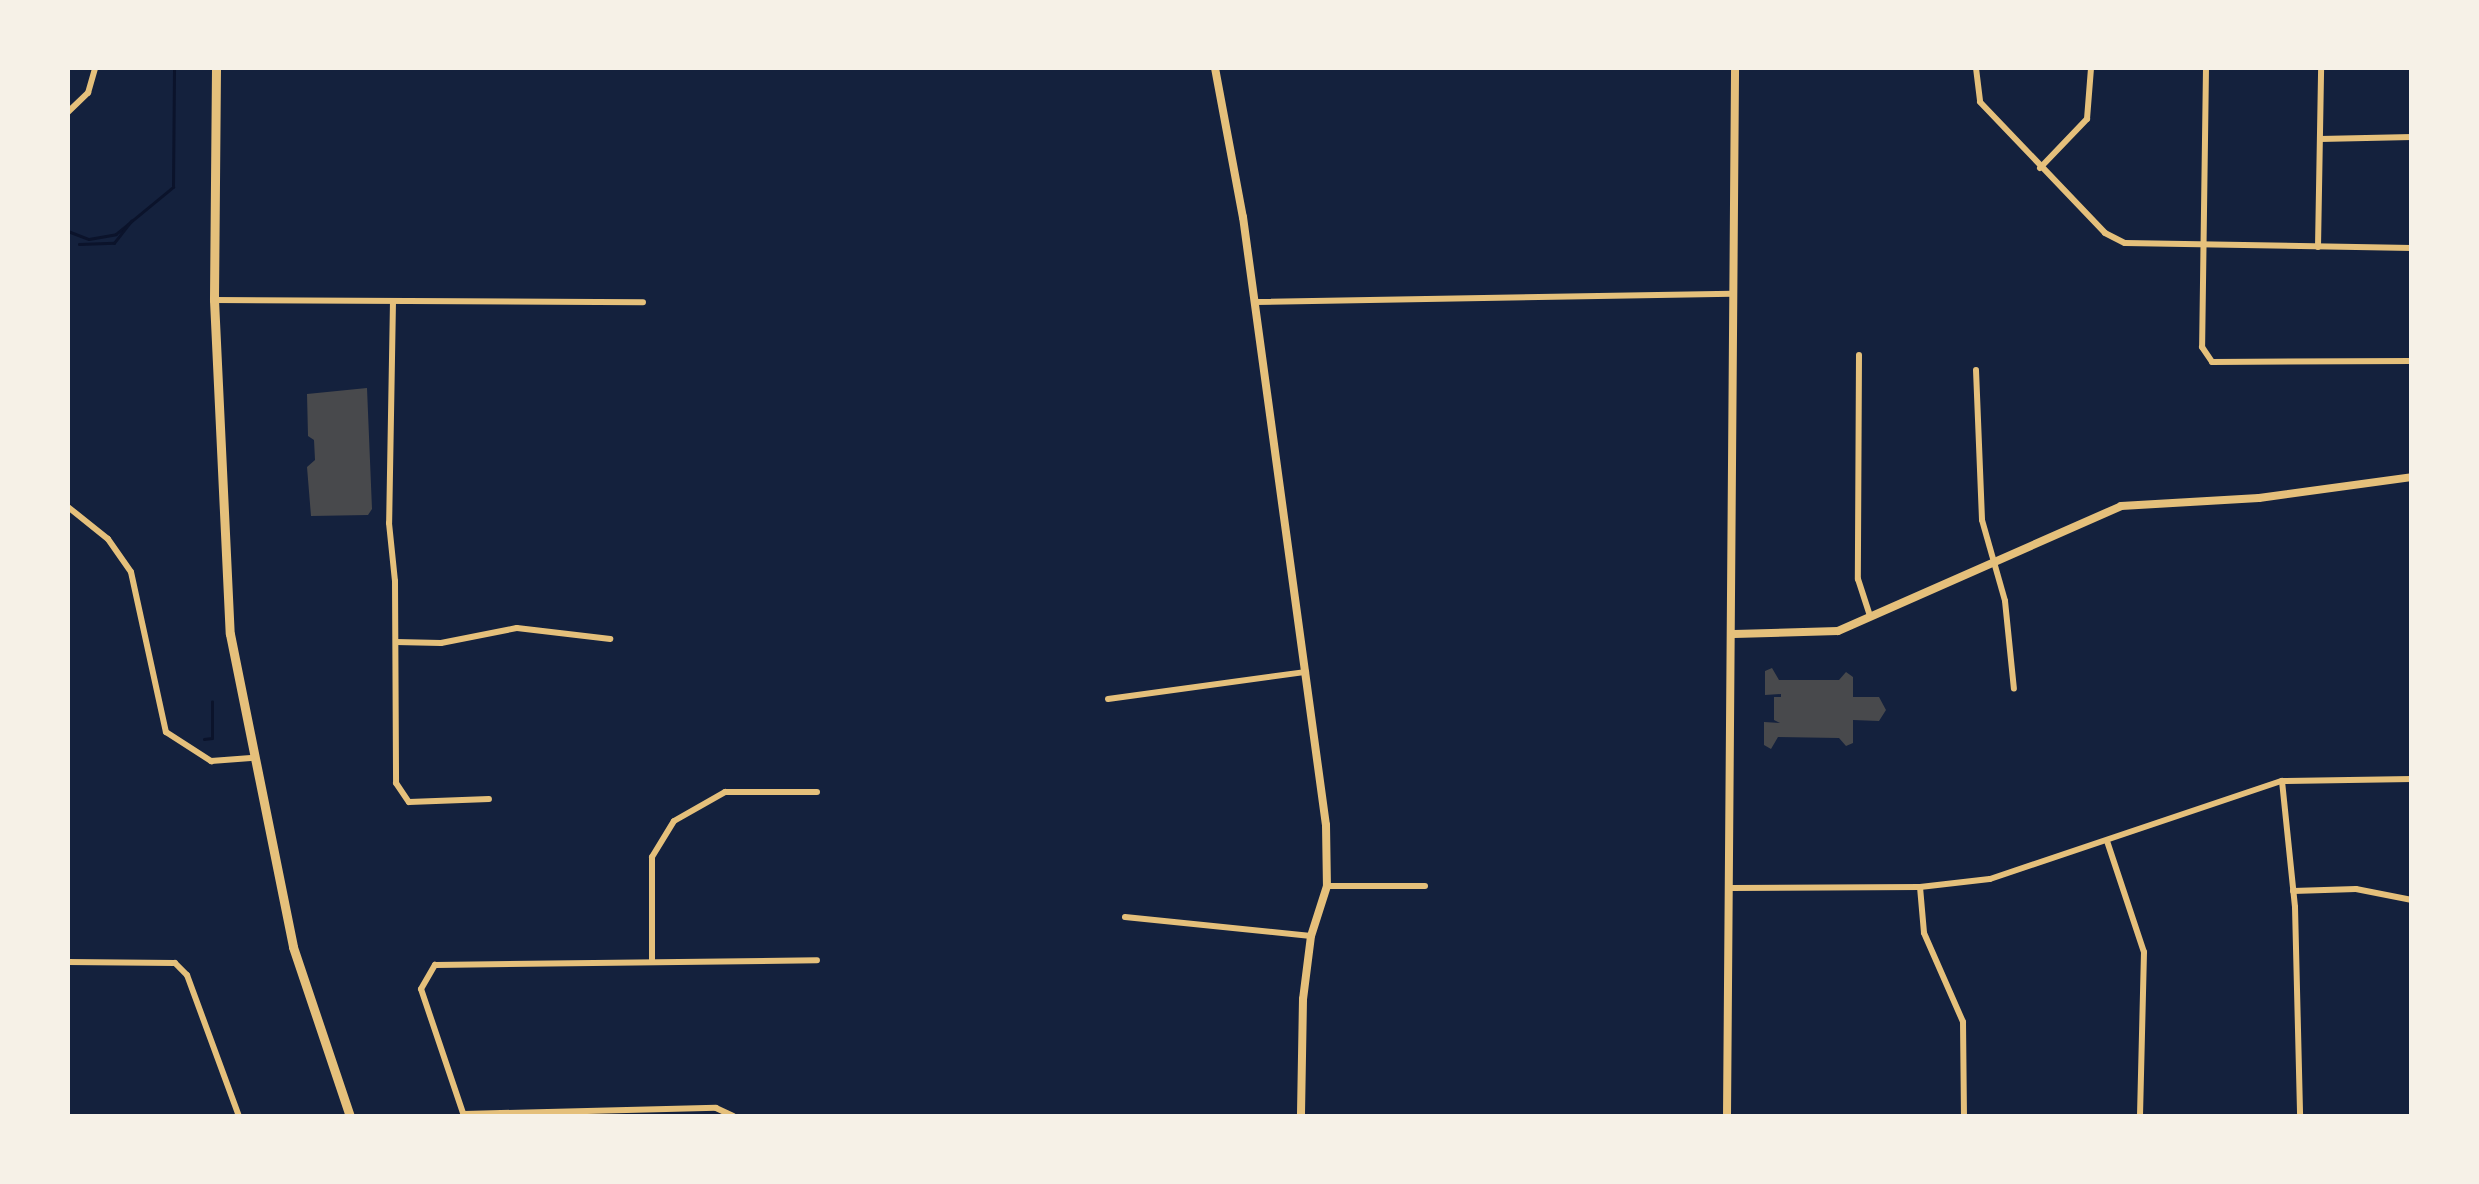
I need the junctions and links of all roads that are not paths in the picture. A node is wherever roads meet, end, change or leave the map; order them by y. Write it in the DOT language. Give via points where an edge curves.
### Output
graph roads {
  1 [pos="95,68"];
  2 [pos="216,68"];
  3 [pos="1215,68"];
  4 [pos="1735,68"];
  5 [pos="1976,68"];
  6 [pos="2091,68"];
  7 [pos="2206,68"];
  8 [pos="2321,68"];
  9 [pos="68,112"];
  10 [pos="2412,137"];
  11 [pos="2320,139"];
  12 [pos="2040,168"];
  13 [pos="2205,246"];
  14 [pos="2318,246"];
  15 [pos="2412,248"];
  16 [pos="1732,294"];
  17 [pos="214,300"];
  18 [pos="392,301"];
  19 [pos="643,302"];
  20 [pos="1255,302"];
  21 [pos="1859,355"];
  22 [pos="2412,361"];
  23 [pos="1976,370"];
  24 [pos="2412,477"];
  25 [pos="68,508"];
  26 [pos="1994,562"];
  27 [pos="1871,618"];
  28 [pos="1734,634"];
  29 [pos="610,639"];
  30 [pos="396,642"];
  31 [pos="1308,672"];
  32 [pos="2014,689"];
  33 [pos="1108,699"];
  34 [pos="252,758"];
  35 [pos="2412,779"];
  36 [pos="2282,781"];
  37 [pos="818,792"];
  38 [pos="489,799"];
  39 [pos="2107,841"];
  40 [pos="1327,886"];
  41 [pos="1426,886"];
  42 [pos="1920,887"];
  43 [pos="1730,888"];
  44 [pos="2293,891"];
  45 [pos="2412,900"];
  46 [pos="1125,917"];
  47 [pos="1311,936"];
  48 [pos="816,960"];
  49 [pos="652,961"];
  50 [pos="68,962"];
  51 [pos="464,1115"];
  52 [pos="240,1116"];
  53 [pos="350,1116"];
  54 [pos="733,1116"];
  55 [pos="1302,1116"];
  56 [pos="1727,1116"];
  57 [pos="1964,1116"];
  58 [pos="2140,1116"];
  59 [pos="2300,1116"];
  1 -- 9 [label="street" via="88,93"];
  2 -- 17 [label="main road"];
  3 -- 20 [label="street"];
  4 -- 16 [label="street"];
  5 -- 12 [label="street" via="1980,102"];
  6 -- 12 [label="street" via="2087,118"];
  7 -- 13 [label="street"];
  8 -- 11 [label="street"];
  10 -- 11 [label="street"];
  11 -- 14 [label="street"];
  12 -- 13 [label="street" via="2105,233 2125,243"];
  13 -- 14 [label="street"];
  13 -- 22 [label="street" via="2202,347 2220,364"];
  14 -- 15 [label="street"];
  16 -- 20 [label="street" via="1431,294"];
  16 -- 28 [label="street"];
  17 -- 18 [label="street"];
  17 -- 34 [label="main road" via="220,520 230,634"];
  18 -- 19 [label="street"];
  18 -- 30 [label="street" via="389,523"];
  20 -- 31 [label="street"];
  21 -- 27 [label="street" via="1858,579"];
  23 -- 26 [label="street" via="1982,520"];
  24 -- 26 [label="street" via="2259,498 2121,506"];
  25 -- 34 [label="street" via="108,539 131,572 166,732 210,762"];
  26 -- 27 [label="street"];
  26 -- 32 [label="street"];
  27 -- 28 [label="street" via="1838,631"];
  28 -- 43 [label="street"];
  29 -- 30 [label="street" via="517,628 441,643"];
  30 -- 38 [label="street" via="400,793 415,802"];
  31 -- 33 [label="street"];
  31 -- 40 [label="street"];
  34 -- 53 [label="main road" via="293,947"];
  35 -- 36 [label="street"];
  36 -- 39 [label="street"];
  36 -- 44 [label="street"];
  37 -- 49 [label="street" via="725,792 674,821 652,858 647,884"];
  39 -- 42 [label="street" via="2018,873"];
  39 -- 58 [label="street" via="2144,952"];
  40 -- 41 [label="street"];
  40 -- 47 [label="street"];
  42 -- 43 [label="street"];
  42 -- 57 [label="street" via="1924,932 1964,1022"];
  43 -- 56 [label="street"];
  44 -- 45 [label="street" via="2356,889"];
  44 -- 59 [label="street"];
  46 -- 47 [label="street"];
  47 -- 55 [label="street"];
  48 -- 49 [label="street"];
  49 -- 51 [label="street" via="446,963 428,970 421,989"];
  50 -- 52 [label="street" via="163,959 187,975"];
  51 -- 54 [label="street" via="716,1108"];
}
